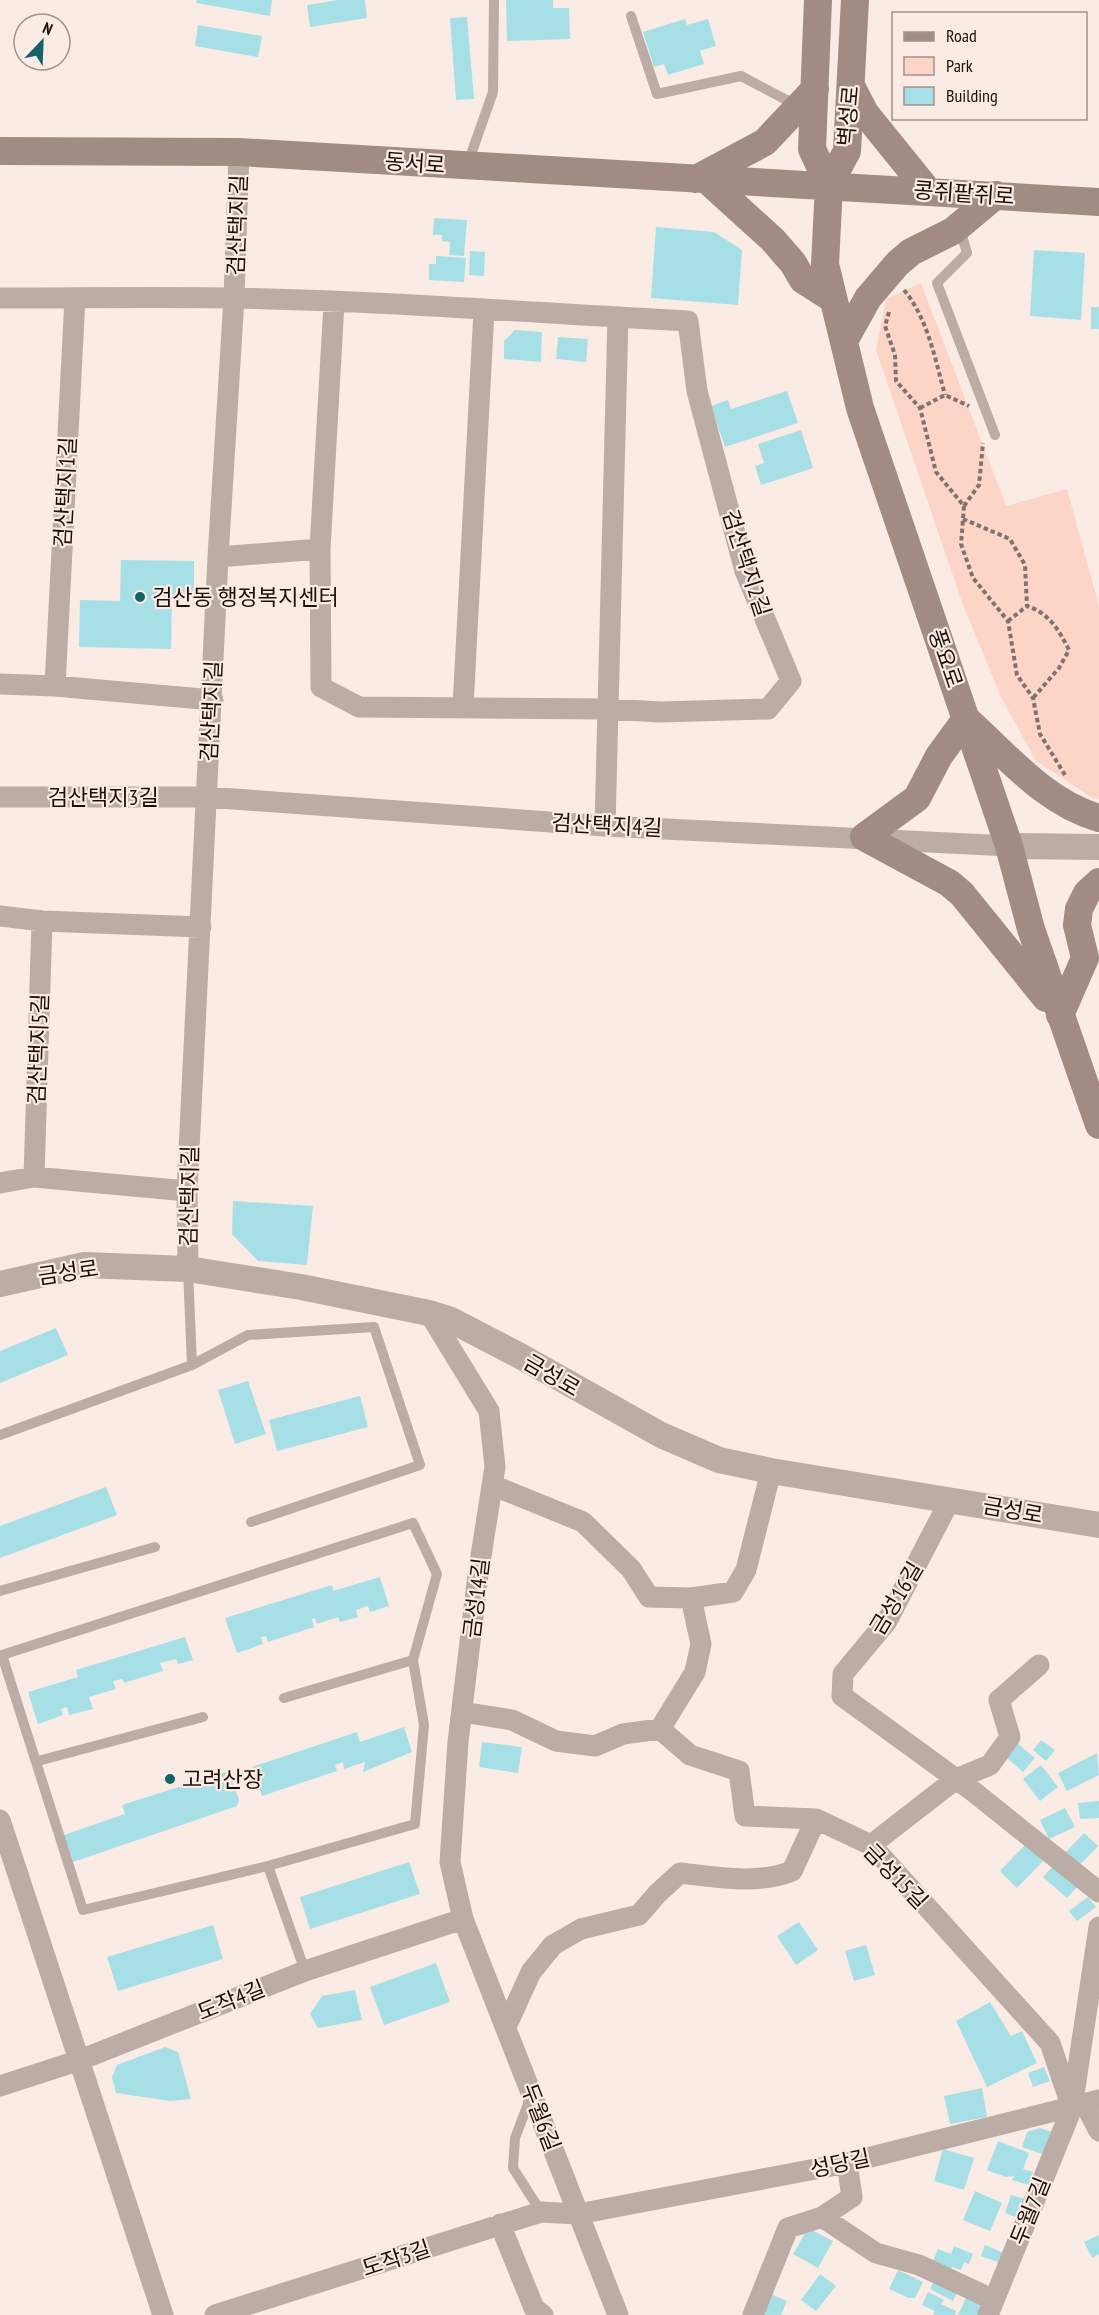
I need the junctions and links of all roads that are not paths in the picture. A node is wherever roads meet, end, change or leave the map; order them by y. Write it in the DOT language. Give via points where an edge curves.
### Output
graph roads {
  1 [pos="494,0"];
  2 [pos="818,0"];
  3 [pos="855,0"];
  4 [pos="631,16"];
  5 [pos="851,86"];
  6 [pos="807,98"];
  7 [pos="0,151"];
  8 [pos="239,152"];
  9 [pos="466,166"];
  10 [pos="701,181"];
  11 [pos="830,185"];
  12 [pos="928,191"];
  13 [pos="996,195"];
  14 [pos="1099,202"];
  15 [pos="959,226"];
  16 [pos="0,297"];
  17 [pos="75,298"];
  18 [pos="234,298"];
  19 [pos="833,299"];
  20 [pos="334,303"];
  21 [pos="484,310"];
  22 [pos="618,317"];
  23 [pos="844,341"];
  24 [pos="996,435"];
  25 [pos="320,549"];
  26 [pos="218,557"];
  27 [pos="0,684"];
  28 [pos="55,686"];
  29 [pos="213,700"];
  30 [pos="464,707"];
  31 [pos="609,709"];
  32 [pos="966,719"];
  33 [pos="0,797"];
  34 [pos="206,798"];
  35 [pos="1088,815"];
  36 [pos="605,826"];
  37 [pos="864,837"];
  38 [pos="1009,846"];
  39 [pos="1099,847"];
  40 [pos="1099,882"];
  41 [pos="0,916"];
  42 [pos="42,921"];
  43 [pos="201,927"];
  44 [pos="1060,1015"];
  45 [pos="1099,1125"];
  46 [pos="34,1177"];
  47 [pos="0,1183"];
  48 [pos="187,1191"];
  49 [pos="188,1269"];
  50 [pos="0,1284"];
  51 [pos="429,1313"];
  52 [pos="192,1365"];
  53 [pos="0,1435"];
  54 [pos="771,1471"];
  55 [pos="492,1485"];
  56 [pos="950,1500"];
  57 [pos="251,1522"];
  58 [pos="1099,1525"];
  59 [pos="155,1547"];
  60 [pos="0,1591"];
  61 [pos="691,1598"];
  62 [pos="413,1660"];
  63 [pos="1038,1665"];
  64 [pos="284,1698"];
  65 [pos="462,1712"];
  66 [pos="203,1717"];
  67 [pos="660,1729"];
  68 [pos="38,1761"];
  69 [pos="956,1779"];
  70 [pos="816,1819"];
  71 [pos="0,1820"];
  72 [pos="871,1845"];
  73 [pos="268,1866"];
  74 [pos="1099,1892"];
  75 [pos="463,1919"];
  76 [pos="1099,1927"];
  77 [pos="305,1971"];
  78 [pos="506,2027"];
  79 [pos="80,2060"];
  80 [pos="0,2086"];
  81 [pos="532,2093"];
  82 [pos="1085,2104"];
  83 [pos="1099,2131"];
  84 [pos="847,2163"];
  85 [pos="541,2212"];
  86 [pos="578,2214"];
  87 [pos="822,2217"];
  88 [pos="500,2224"];
  89 [pos="991,2308"];
  90 [pos="163,2315"];
  91 [pos="215,2315"];
  92 [pos="543,2315"];
  93 [pos="618,2315"];
  94 [pos="753,2315"];
  1 -- 9 [label="lane" via="493,92"];
  2 -- 6 [label="main road, 벽성로"];
  3 -- 5 [label="main road, 벽성로"];
  4 -- 6 [label="lane" via="657,94 741,76"];
  5 -- 11 [label="main road, 벽성로" via="847,151"];
  5 -- 12 [label="main road" via="865,113"];
  6 -- 10 [label="main road" via="765,142"];
  6 -- 11 [label="main road, 벽성로" via="812,149"];
  7 -- 8 [label="main road, 동서로"];
  8 -- 9 [label="main road, 동서로"];
  8 -- 18 [label="street, 검산택지길"];
  9 -- 10 [label="main road, 동서로"];
  10 -- 11 [label="main road, 동서로"];
  10 -- 19 [label="main road" via="773,240 803,280"];
  11 -- 12 [label="main road, 콩쥐팥쥐로"];
  11 -- 19 [label="main road, 풍요로" via="825,264"];
  12 -- 13 [label="main road, 콩쥐팥쥐로"];
  13 -- 14 [label="main road, 콩쥐팥쥐로"];
  13 -- 15 [label="main road"];
  15 -- 23 [label="main road" via="898,263 868,298"];
  15 -- 24 [label="lane" via="967,253 938,283"];
  16 -- 17 [label="street"];
  17 -- 18 [label="street"];
  17 -- 28 [label="street, 검산택지1길"];
  18 -- 20 [label="street, 검산택지2길"];
  18 -- 26 [label="street, 검산택지길"];
  19 -- 23 [label="main road, 풍요로"];
  20 -- 21 [label="street, 검산택지2길"];
  20 -- 25 [label="street, 검산택지2길"];
  21 -- 22 [label="street, 검산택지2길"];
  21 -- 30 [label="street"];
  22 -- 31 [label="street"];
  22 -- 31 [label="street, 검산택지2길" via="688,321 697,391 745,572 791,681 768,709"];
  23 -- 32 [label="main road, 풍요로" via="861,408"];
  25 -- 26 [label="street"];
  25 -- 30 [label="street, 검산택지2길" via="321,687 359,706"];
  26 -- 29 [label="street, 검산택지길"];
  27 -- 28 [label="street"];
  28 -- 29 [label="street"];
  29 -- 34 [label="street, 검산택지길"];
  30 -- 31 [label="street, 검산택지2길"];
  31 -- 36 [label="street"];
  32 -- 35 [label="main road" via="1059,802"];
  32 -- 37 [label="main road" via="939,756 917,798"];
  32 -- 38 [label="main road, 풍요로"];
  33 -- 34 [label="street, 검산택지3길"];
  34 -- 36 [label="street, 검산택지4길"];
  34 -- 43 [label="street, 검산택지길"];
  36 -- 37 [label="street, 검산택지4길"];
  37 -- 38 [label="street, 검산택지4길"];
  37 -- 44 [label="main road" via="949,882"];
  38 -- 39 [label="street"];
  38 -- 44 [label="main road, 풍요로" via="1030,929"];
  40 -- 44 [label="main road" via="1087,893 1079,909 1077,925 1085,958"];
  41 -- 42 [label="street"];
  42 -- 43 [label="street"];
  42 -- 46 [label="street, 검산택지5길"];
  43 -- 48 [label="street, 검산택지길"];
  44 -- 45 [label="main road, 풍요로"];
  46 -- 47 [label="street"];
  46 -- 48 [label="street"];
  48 -- 49 [label="street, 검산택지길"];
  49 -- 50 [label="street, 금성로" via="84,1265"];
  49 -- 51 [label="street, 금성로"];
  49 -- 52 [label="lane"];
  51 -- 54 [label="street, 금성로" via="451,1320 512,1352 661,1435 719,1460"];
  51 -- 55 [label="street, 금성14길" via="489,1411 495,1467"];
  52 -- 53 [label="lane"];
  52 -- 57 [label="lane" via="248,1335 374,1327 420,1466"];
  54 -- 56 [label="street, 금성로"];
  54 -- 61 [label="street" via="746,1570 733,1592"];
  55 -- 61 [label="street" via="583,1522 631,1569 649,1597"];
  55 -- 65 [label="street, 금성14길"];
  56 -- 58 [label="street, 금성로"];
  56 -- 69 [label="street, 금성16길" via="887,1622 843,1674 842,1696"];
  59 -- 60 [label="lane"];
  61 -- 67 [label="street" via="701,1644 695,1672"];
  62 -- 64 [label="lane"];
  62 -- 68 [label="lane" via="437,1574 413,1523 2,1654"];
  62 -- 73 [label="lane" via="424,1725 414,1824"];
  63 -- 69 [label="street" via="999,1700 1010,1737 990,1765"];
  65 -- 67 [label="street" via="512,1720 556,1741 596,1746 623,1734"];
  65 -- 75 [label="street, 금성14길" via="450,1862"];
  66 -- 68 [label="lane"];
  67 -- 70 [label="street, 금성15길" via="690,1755 739,1771 745,1816"];
  68 -- 73 [label="lane" via="83,1910"];
  69 -- 72 [label="street"];
  69 -- 74 [label="street, 금성16길"];
  70 -- 72 [label="street, 금성15길"];
  70 -- 78 [label="street" via="792,1871 776,1877 727,1878 681,1873 639,1915 581,1929 553,1945 531,1972"];
  71 -- 79 [label="street"];
  72 -- 82 [label="street, 금성15길" via="1050,2043"];
  73 -- 77 [label="lane"];
  75 -- 77 [label="street, 도작4길"];
  75 -- 78 [label="street, 두월6길"];
  76 -- 82 [label="street, 두월7길"];
  77 -- 79 [label="street, 도작4길"];
  78 -- 81 [label="street, 두월6길"];
  79 -- 80 [label="street, 도작4길"];
  79 -- 90 [label="street"];
  81 -- 85 [label="lane" via="515,2138 513,2168"];
  81 -- 86 [label="street, 두월6길"];
  82 -- 83 [label="street, 금성15길"];
  82 -- 84 [label="street, 성당길"];
  82 -- 89 [label="street, 두월7길"];
  84 -- 86 [label="street, 성당길"];
  84 -- 87 [label="street" via="852,2197"];
  85 -- 86 [label="street, 도작3길"];
  85 -- 88 [label="street, 도작3길"];
  86 -- 93 [label="street, 두월6길"];
  87 -- 89 [label="street" via="876,2253 919,2265"];
  87 -- 94 [label="street" via="788,2228"];
  88 -- 91 [label="street, 도작3길"];
  88 -- 92 [label="street" via="534,2308"];
}
